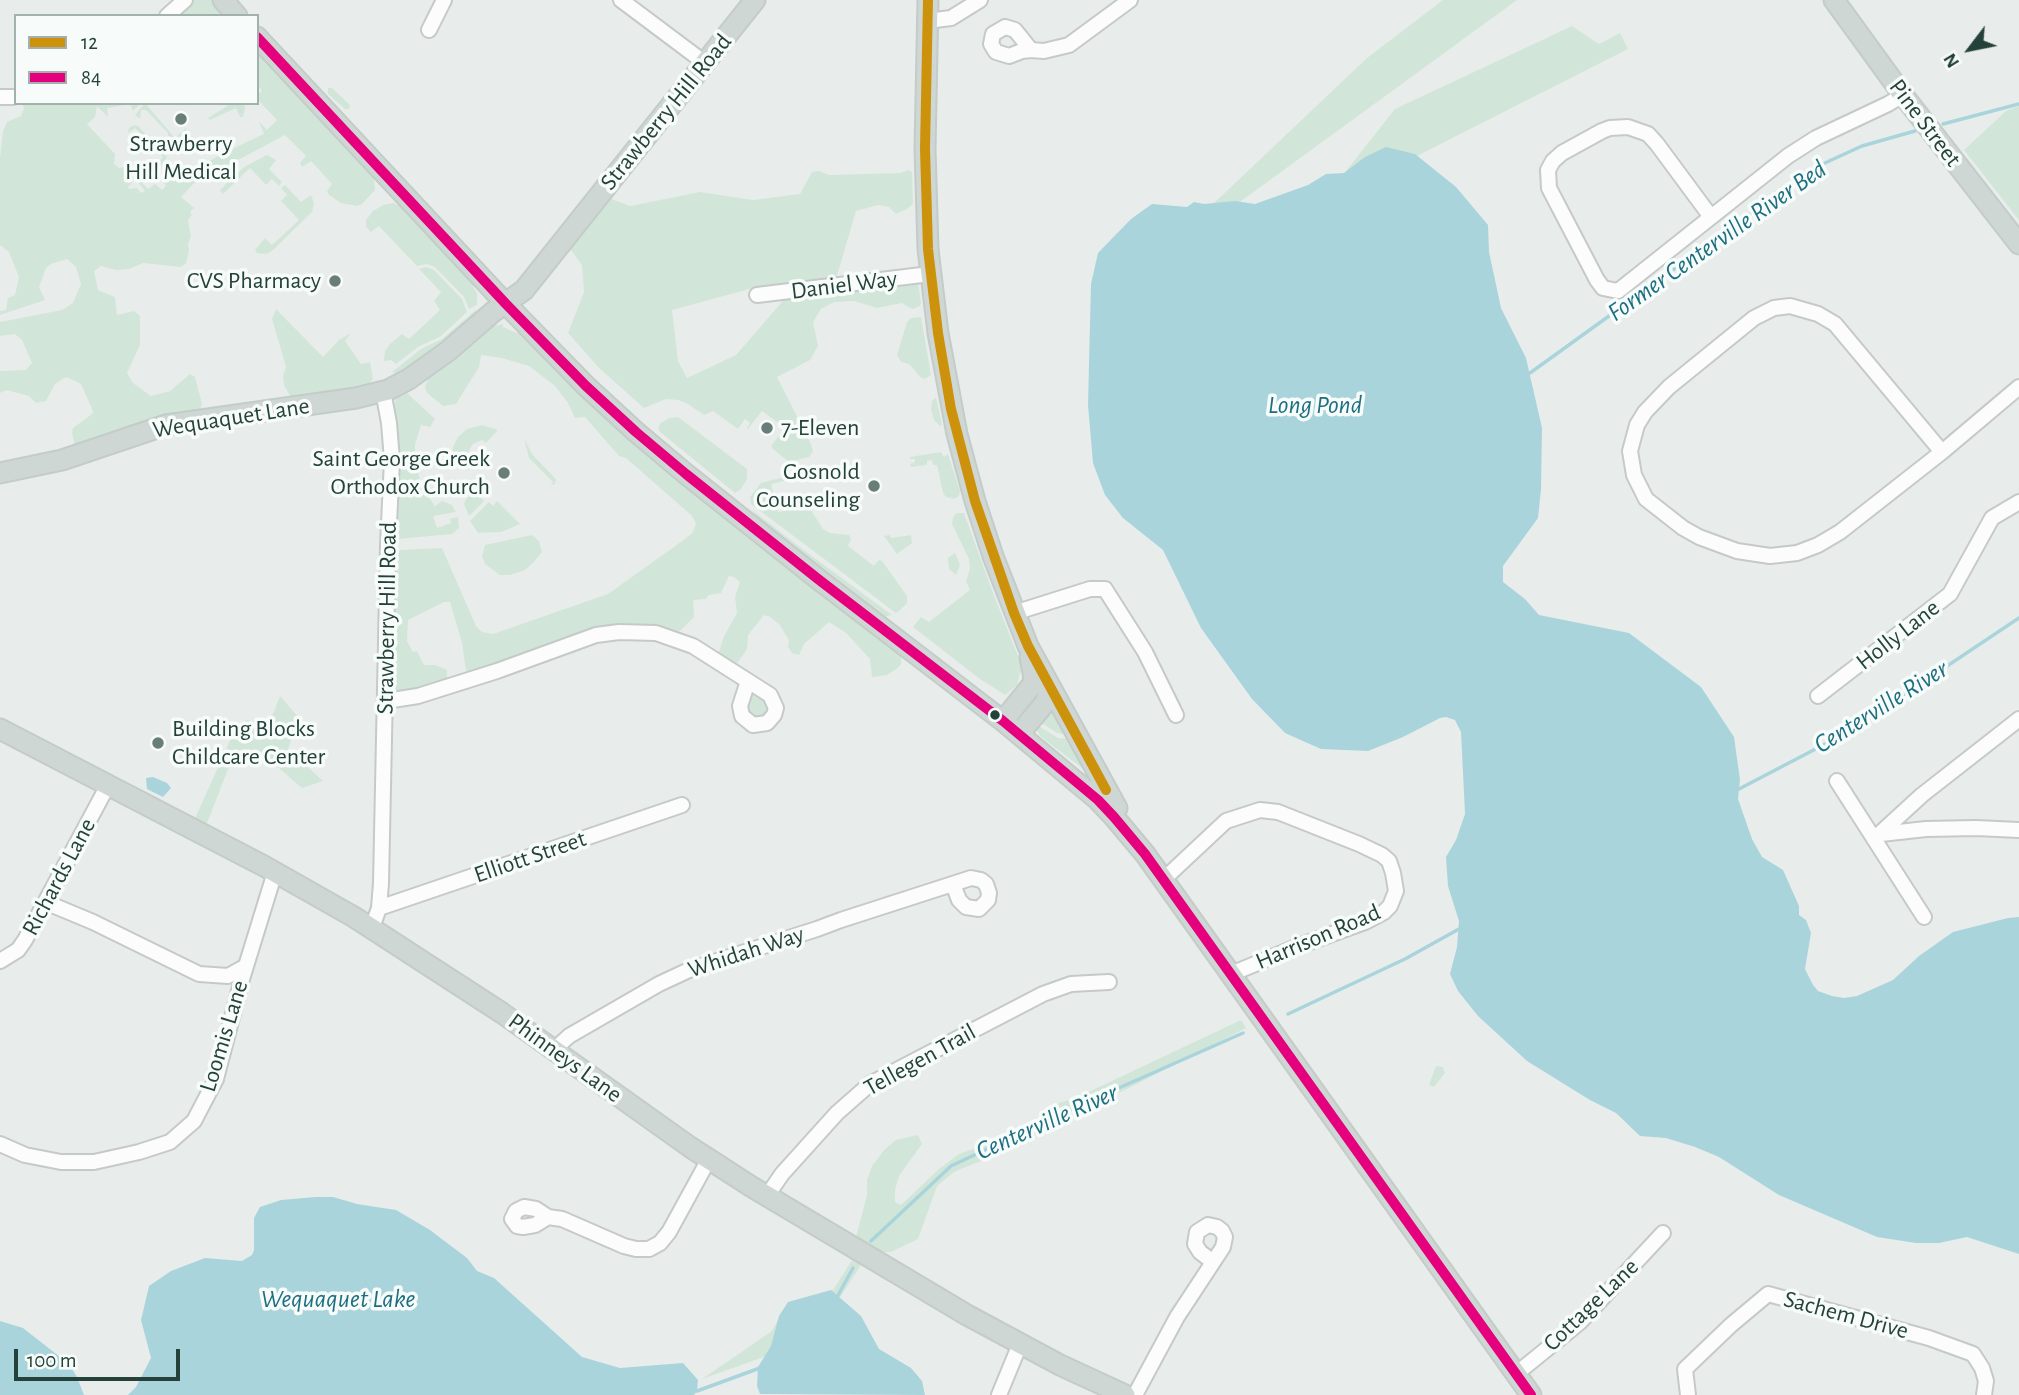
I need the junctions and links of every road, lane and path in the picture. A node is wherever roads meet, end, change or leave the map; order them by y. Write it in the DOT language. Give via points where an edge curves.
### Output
graph roads {
  1 [pos="185,0"];
  2 [pos="223,0"];
  3 [pos="444,0"];
  4 [pos="621,0"];
  5 [pos="755,0"];
  6 [pos="928,0"];
  7 [pos="980,0"];
  8 [pos="1130,0"];
  9 [pos="1834,0"];
  10 [pos="169,14"];
  11 [pos="235,14"];
  12 [pos="927,21"];
  13 [pos="429,30"];
  14 [pos="259,39"];
  15 [pos="1031,50"];
  16 [pos="705,63"];
  17 [pos="1903,95"];
  18 [pos="1711,217"];
  19 [pos="2019,244"];
  20 [pos="930,274"];
  21 [pos="757,295"];
  22 [pos="506,304"];
  23 [pos="2019,387"];
  24 [pos="383,391"];
  25 [pos="1942,452"];
  26 [pos="0,473"];
  27 [pos="2019,502"];
  28 [pos="1014,613"];
  29 [pos="1028,646"];
  30 [pos="748,681"];
  31 [pos="1050,687"];
  32 [pos="1818,696"];
  33 [pos="386,701"];
  34 [pos="1175,715"];
  35 [pos="2019,719"];
  36 [pos="1003,721"];
  37 [pos="0,729"];
  38 [pos="1019,734"];
  39 [pos="1837,781"];
  40 [pos="108,785"];
  41 [pos="682,805"];
  42 [pos="2019,830"];
  43 [pos="1877,837"];
  44 [pos="1145,854"];
  45 [pos="275,872"];
  46 [pos="1163,880"];
  47 [pos="953,884"];
  48 [pos="45,902"];
  49 [pos="379,908"];
  50 [pos="1924,917"];
  51 [pos="372,928"];
  52 [pos="0,961"];
  53 [pos="246,966"];
  54 [pos="1231,974"];
  55 [pos="1109,982"];
  56 [pos="554,1051"];
  57 [pos="0,1144"];
  58 [pos="709,1159"];
  59 [pos="767,1196"];
  60 [pos="548,1217"];
  61 [pos="1663,1233"];
  62 [pos="1213,1262"];
  63 [pos="1020,1343"];
  64 [pos="1516,1374"];
  65 [pos="999,1395"];
  66 [pos="1125,1395"];
  67 [pos="1135,1395"];
  68 [pos="1531,1395"];
  69 [pos="1688,1395"];
  70 [pos="1984,1395"];
  1 -- 10 [label="street"];
  2 -- 11 [label="main road"];
  3 -- 13 [label="street"];
  4 -- 16 [label="street"];
  5 -- 16 [label="main road, Strawberry Hill Road"];
  6 -- 12 [label="main road"];
  7 -- 12 [label="street" via="951,18"];
  8 -- 15 [label="street" via="1069,45"];
  9 -- 17 [label="main road, Pine Street"];
  12 -- 20 [label="main road" via="925,186"];
  14 -- 22 [label="main road"];
  16 -- 22 [label="main road, Strawberry Hill Road" via="527,287"];
  17 -- 18 [label="street" via="1816,138"];
  17 -- 19 [label="main road, Pine Street"];
  18 -- 18 [label="street" via="1614,292 1600,284 1580,251 1549,188 1548,170 1562,153 1602,131 1628,127 1657,144"];
  20 -- 21 [label="street, Daniel Way"];
  20 -- 28 [label="main road" via="957,433"];
  22 -- 24 [label="main road, Strawberry Hill Road" via="419,373"];
  22 -- 36 [label="main road" via="586,386 685,474"];
  23 -- 25 [label="street"];
  24 -- 26 [label="main road, Wequaquet Lane" via="325,404 166,425 62,460"];
  24 -- 33 [label="street, Strawberry Hill Road" via="392,449"];
  25 -- 25 [label="street" via="1840,532 1797,553 1770,555 1721,547 1665,516 1640,488 1630,451 1637,425 1669,387 1754,318 1790,306 1835,324"];
  27 -- 32 [label="street, Holly Lane" via="1992,518 1950,594"];
  28 -- 29 [label="main road"];
  28 -- 34 [label="street" via="1090,589 1105,589 1145,652"];
  29 -- 31 [label="main road"];
  29 -- 36 [label="main road" via="1032,685"];
  30 -- 33 [label="street" via="685,642 631,631 596,635 457,684"];
  31 -- 38 [label="main road" via="1045,703"];
  31 -- 44 [label="main road"];
  33 -- 49 [label="street, Strawberry Hill Road"];
  35 -- 43 [label="street" via="1922,795"];
  36 -- 38 [label="main road"];
  37 -- 40 [label="main road, Phinneys Lane"];
  38 -- 44 [label="main road" via="1098,800"];
  39 -- 43 [label="street"];
  40 -- 45 [label="main road, Phinneys Lane"];
  40 -- 48 [label="street, Richards Lane"];
  41 -- 49 [label="street, Elliott Street"];
  42 -- 43 [label="street" via="1938,828"];
  43 -- 50 [label="street"];
  44 -- 46 [label="main road"];
  45 -- 51 [label="main road, Phinneys Lane"];
  45 -- 53 [label="street, Loomis Lane"];
  46 -- 54 [label="main road"];
  46 -- 54 [label="street, Harrison Road" via="1227,821 1260,810 1278,812 1359,844 1388,861 1396,891 1384,912"];
  47 -- 56 [label="street, Whidah Way" via="689,970 569,1036"];
  48 -- 52 [label="street, Richards Lane" via="22,945"];
  48 -- 53 [label="street" via="199,974 228,976"];
  49 -- 51 [label="street, Strawberry Hill Road"];
  51 -- 56 [label="main road, Phinneys Lane"];
  53 -- 57 [label="street, Loomis Lane" via="216,1079 194,1121 170,1142 94,1162 61,1162"];
  54 -- 64 [label="main road"];
  55 -- 59 [label="street, Tellegen Trail" via="1071,984 1044,994 870,1084 837,1112"];
  56 -- 58 [label="main road, Phinneys Lane"];
  58 -- 59 [label="main road, Phinneys Lane"];
  58 -- 60 [label="street" via="669,1232 649,1249 624,1246"];
  59 -- 63 [label="main road, Phinneys Lane"];
  61 -- 64 [label="street, Cottage Lane" via="1580,1322"];
  62 -- 67 [label="street"];
  63 -- 65 [label="street"];
  63 -- 66 [label="main road, Phinneys Lane"];
  64 -- 68 [label="main road"];
  69 -- 70 [label="street, Sachem Drive" via="1685,1369 1768,1294 1973,1354 1986,1381"];
}
